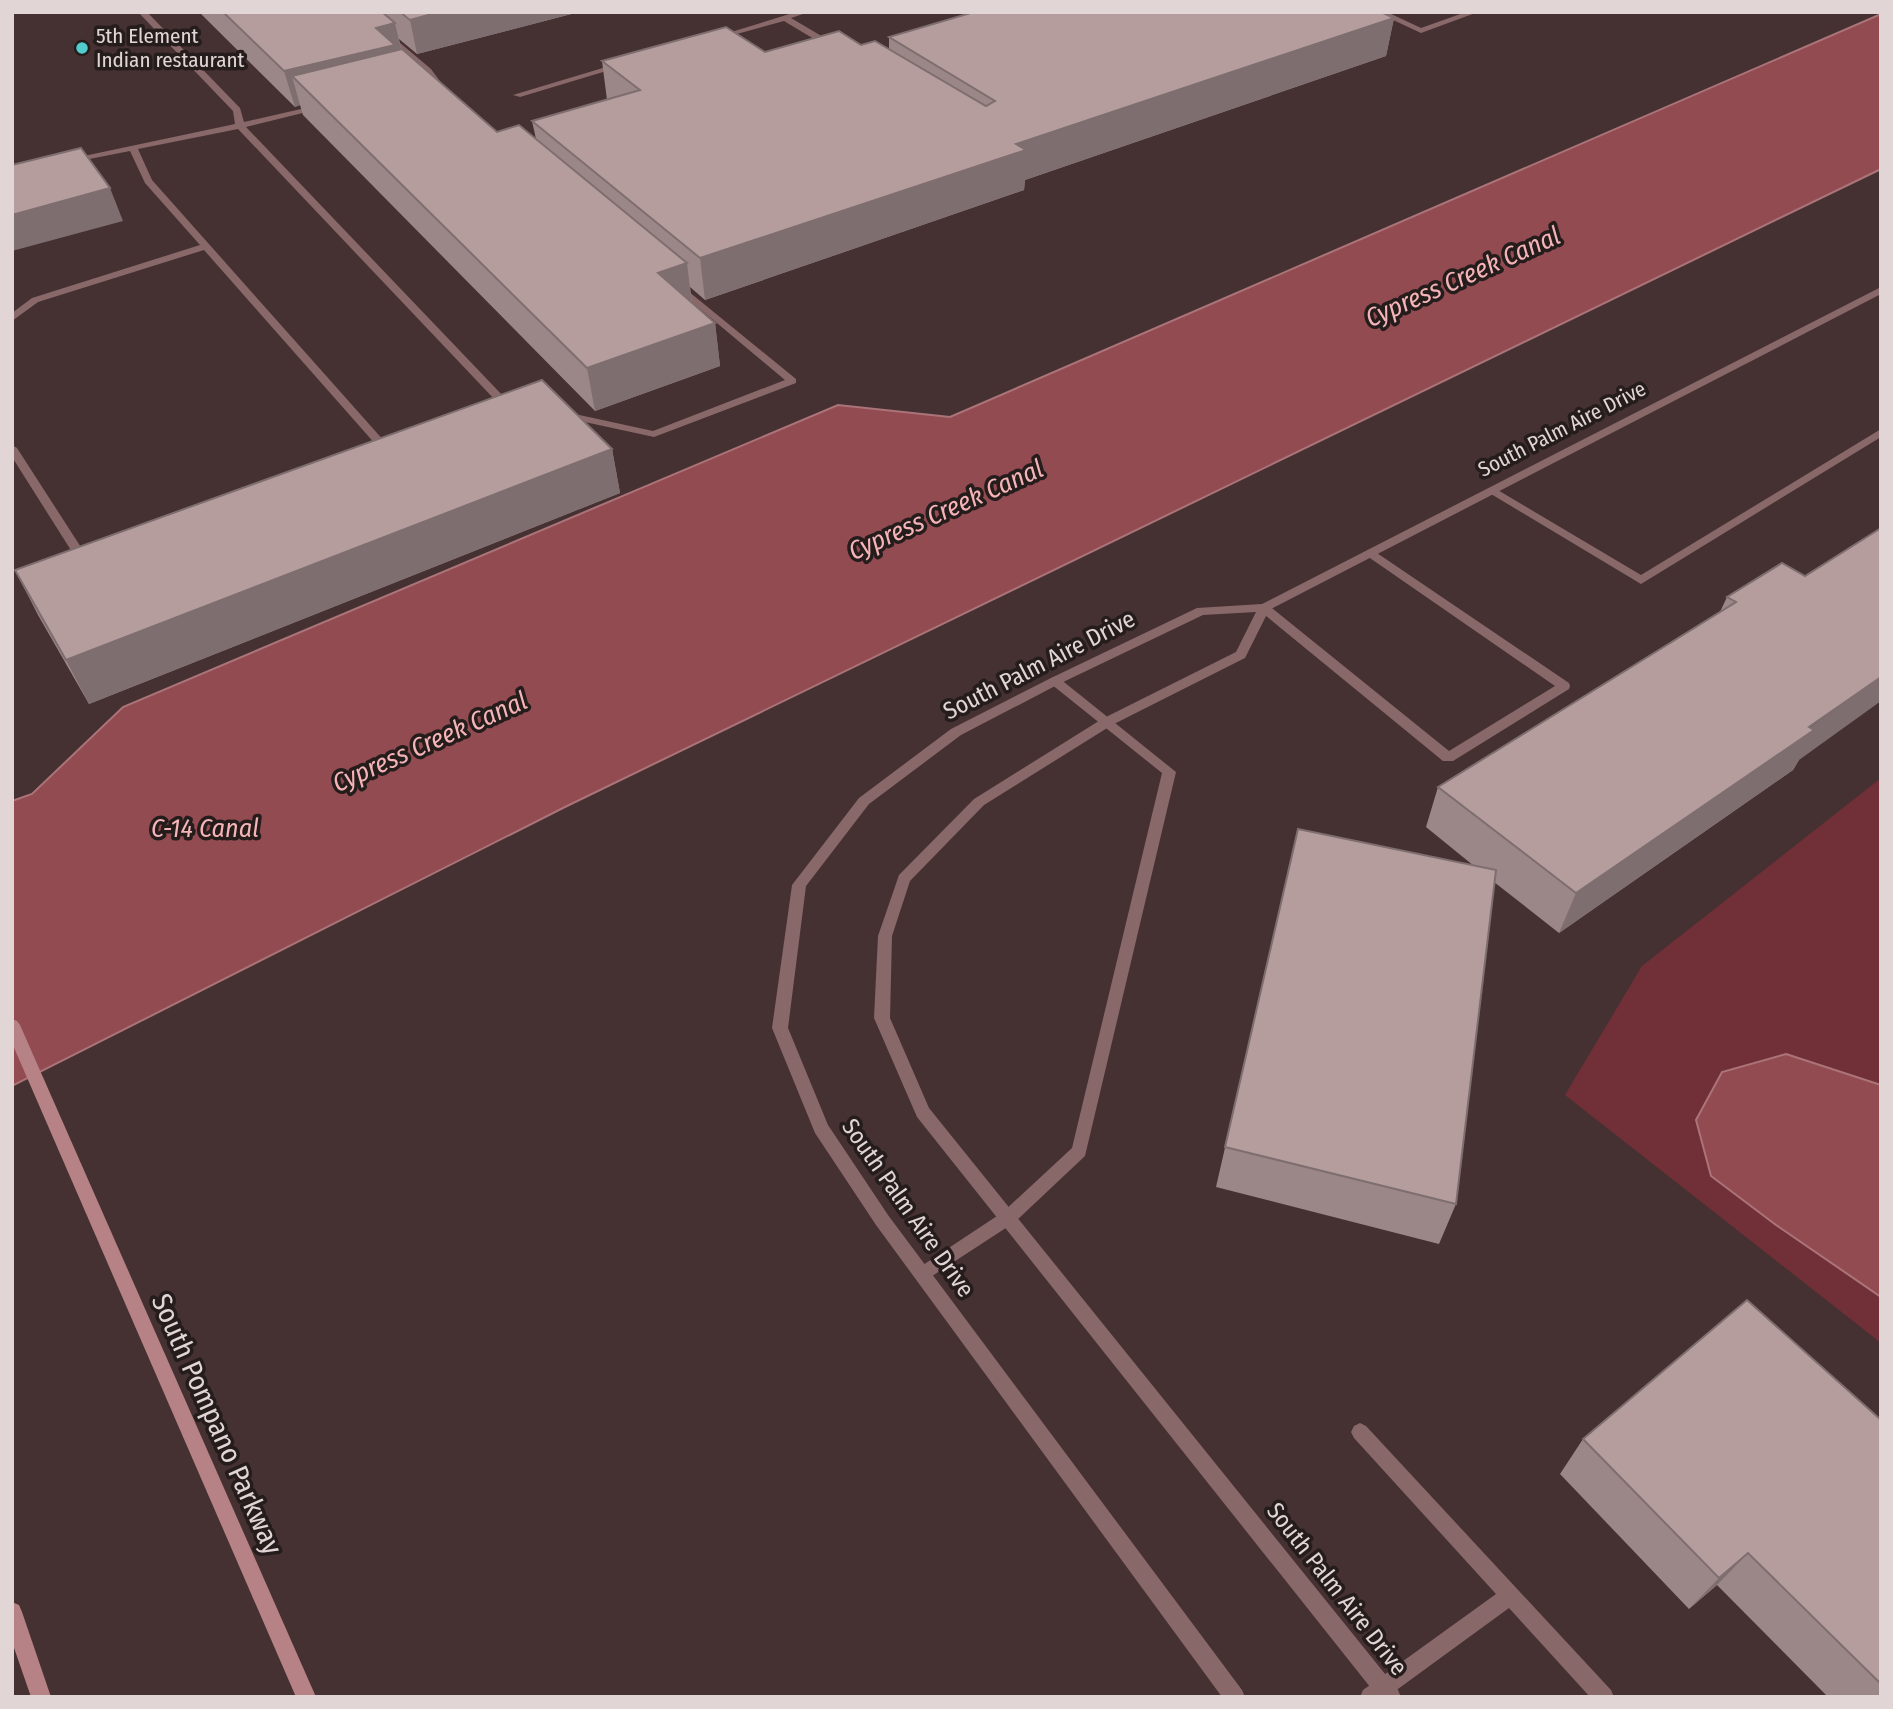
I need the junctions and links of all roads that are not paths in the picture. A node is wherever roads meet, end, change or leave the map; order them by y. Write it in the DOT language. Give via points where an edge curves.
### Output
graph roads {
  1 [pos="142,12"];
  2 [pos="805,12"];
  3 [pos="920,12"];
  4 [pos="932,12"];
  5 [pos="1380,12"];
  6 [pos="1475,12"];
  7 [pos="785,18"];
  8 [pos="387,37"];
  9 [pos="715,38"];
  10 [pos="845,54"];
  11 [pos="628,63"];
  12 [pos="424,84"];
  13 [pos="438,85"];
  14 [pos="449,93"];
  15 [pos="517,95"];
  16 [pos="332,103"];
  17 [pos="240,126"];
  18 [pos="133,148"];
  19 [pos="63,161"];
  20 [pos="205,247"];
  21 [pos="663,273"];
  22 [pos="1881,290"];
  23 [pos="12,318"];
  24 [pos="514,403"];
  25 [pos="552,412"];
  26 [pos="1881,432"];
  27 [pos="393,440"];
  28 [pos="381,444"];
  29 [pos="12,448"];
  30 [pos="369,449"];
  31 [pos="1492,491"];
  32 [pos="93,550"];
  33 [pos="1371,553"];
  34 [pos="1264,608"];
  35 [pos="1055,681"];
  36 [pos="1107,722"];
  37 [pos="12,1025"];
  38 [pos="1009,1217"];
  39 [pos="923,1274"];
  40 [pos="1360,1432"];
  41 [pos="1511,1595"];
  42 [pos="12,1612"];
  43 [pos="1382,1693"];
  44 [pos="41,1697"];
  45 [pos="306,1697"];
  46 [pos="1235,1697"];
  47 [pos="1604,1697"];
  1 -- 17 [label="street" via="237,110"];
  2 -- 7 [label="street"];
  3 -- 4 [label="street"];
  5 -- 6 [label="street" via="1421,31"];
  7 -- 9 [label="street"];
  7 -- 10 [label="street"];
  8 -- 13 [label="street"];
  11 -- 15 [label="street"];
  12 -- 13 [label="street"];
  13 -- 14 [label="street"];
  16 -- 17 [label="street"];
  17 -- 18 [label="street"];
  17 -- 24 [label="street" via="495,403"];
  18 -- 19 [label="street"];
  18 -- 20 [label="street" via="148,181"];
  20 -- 23 [label="street" via="35,300"];
  20 -- 28 [label="street"];
  21 -- 25 [label="street" via="792,380 654,434"];
  22 -- 31 [label="street, South Palm Aire Drive"];
  26 -- 31 [label="street" via="1641,580"];
  27 -- 28 [label="street"];
  28 -- 30 [label="street"];
  29 -- 32 [label="street" via="74,557"];
  31 -- 33 [label="street, South Palm Aire Drive"];
  33 -- 34 [label="street, South Palm Aire Drive"];
  33 -- 34 [label="street" via="1564,686 1448,758"];
  34 -- 35 [label="street, South Palm Aire Drive" via="1201,611"];
  34 -- 36 [label="street, South Palm Aire Drive" via="1241,655"];
  35 -- 36 [label="street"];
  35 -- 39 [label="street, South Palm Aire Drive" via="956,732 864,801 799,885 780,1028 821,1128"];
  36 -- 38 [label="street" via="1169,772 1079,1152"];
  36 -- 38 [label="street, South Palm Aire Drive" via="979,802 904,879 885,936 882,1018 923,1112"];
  37 -- 45 [label="main road, South Pompano Parkway"];
  38 -- 39 [label="street"];
  38 -- 43 [label="street, South Palm Aire Drive"];
  39 -- 46 [label="street, South Palm Aire Drive"];
  40 -- 41 [label="street"];
  41 -- 43 [label="street"];
  41 -- 47 [label="street"];
  42 -- 44 [label="main road"];
}
